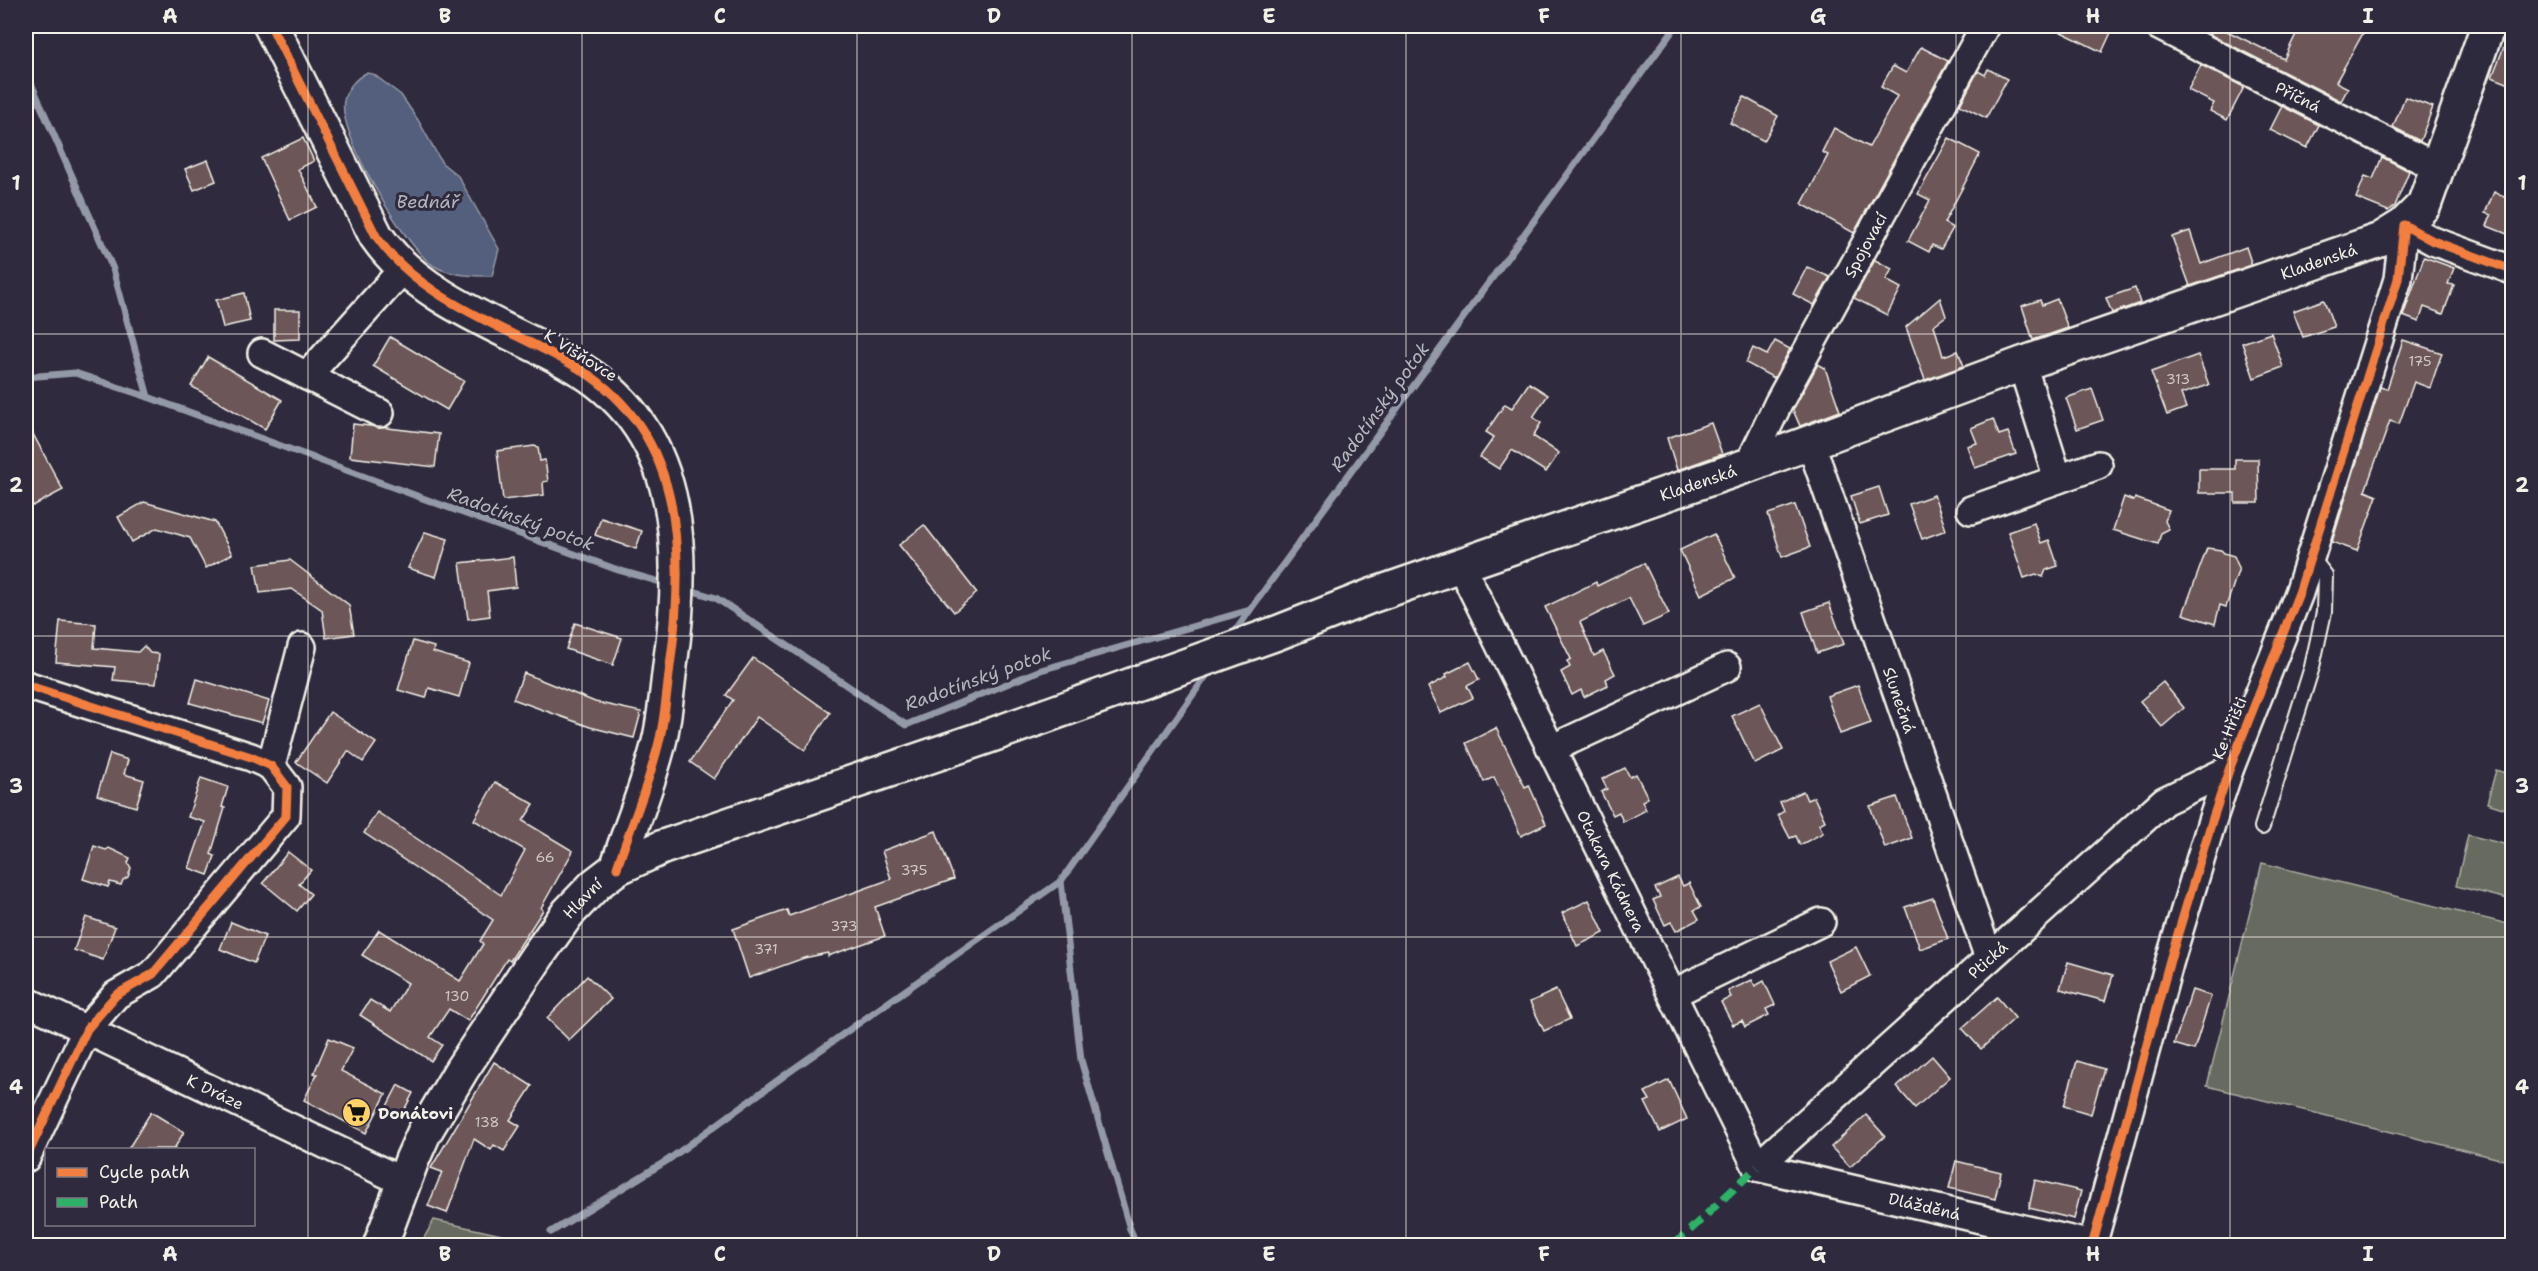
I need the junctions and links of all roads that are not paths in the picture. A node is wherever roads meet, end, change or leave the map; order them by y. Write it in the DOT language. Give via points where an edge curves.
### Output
graph roads {
  1 [pos="271,26"];
  2 [pos="1985,26"];
  3 [pos="2159,26"];
  4 [pos="2488,26"];
  5 [pos="2438,168"];
  6 [pos="2404,225"];
  7 [pos="403,269"];
  8 [pos="2512,270"];
  9 [pos="262,353"];
  10 [pos="2022,364"];
  11 [pos="307,376"];
  12 [pos="380,413"];
  13 [pos="1810,441"];
  14 [pos="1749,465"];
  15 [pos="2098,465"];
  16 [pos="2058,479"];
  17 [pos="1971,510"];
  18 [pos="2310,556"];
  19 [pos="1461,566"];
  20 [pos="1371,596"];
  21 [pos="302,647"];
  22 [pos="1727,667"];
  23 [pos="26,685"];
  24 [pos="1551,749"];
  25 [pos="271,766"];
  26 [pos="2229,770"];
  27 [pos="2262,827"];
  28 [pos="617,868"];
  29 [pos="1821,922"];
  30 [pos="1989,958"];
  31 [pos="1672,994"];
  32 [pos="26,1001"];
  33 [pos="87,1029"];
  34 [pos="26,1158"];
  35 [pos="1757,1167"];
  36 [pos="404,1182"];
  37 [pos="380,1245"];
  38 [pos="2092,1245"];
  1 -- 7 [label="main road, K Višňovce" via="376,236"];
  2 -- 14 [label="street, Spojovací" via="1778,404"];
  3 -- 5 [label="street, Příčná"];
  4 -- 5 [label="main road, Kladenská"];
  5 -- 6 [label="main road, Kladenská" via="2424,205"];
  6 -- 8 [label="street"];
  6 -- 10 [label="main road, Kladenská" via="2380,240"];
  6 -- 18 [label="street, Ke Hřišti" via="2398,279"];
  7 -- 11 [label="street"];
  7 -- 28 [label="main road, K Višňovce" via="444,297 609,388 645,434 664,476 677,555 673,650 660,738"];
  9 -- 11 [label="street"];
  10 -- 13 [label="main road, Kladenská"];
  10 -- 16 [label="street"];
  11 -- 12 [label="street"];
  13 -- 14 [label="main road, Kladenská"];
  13 -- 30 [label="street, Slunečná"];
  14 -- 19 [label="main road, Kladenská"];
  15 -- 16 [label="street"];
  16 -- 17 [label="street"];
  18 -- 26 [label="street, Ke Hřišti"];
  18 -- 27 [label="lane" via="2325,575 2324,612 2312,667"];
  19 -- 20 [label="main road, Kladenská"];
  19 -- 24 [label="street, Otakara Kádnera"];
  20 -- 28 [label="main road, Hlavní" via="989,736 663,848"];
  21 -- 25 [label="street"];
  22 -- 24 [label="street"];
  23 -- 25 [label="street"];
  24 -- 31 [label="street, Otakara Kádnera"];
  25 -- 33 [label="street" via="287,787 286,816 153,974 116,995"];
  26 -- 30 [label="street, Ptická" via="2164,801"];
  26 -- 38 [label="street, Ke Hřišti" via="2170,960"];
  28 -- 36 [label="main road, Hlavní" via="583,897 538,956 424,1133"];
  29 -- 31 [label="street"];
  30 -- 35 [label="street, Ptická"];
  31 -- 35 [label="street, Otakara Kádnera"];
  32 -- 33 [label="street, K Dráze"];
  33 -- 34 [label="street"];
  33 -- 36 [label="street, K Dráze"];
  35 -- 38 [label="street, Dlážděná"];
  36 -- 37 [label="main road, Hlavní"];
}
